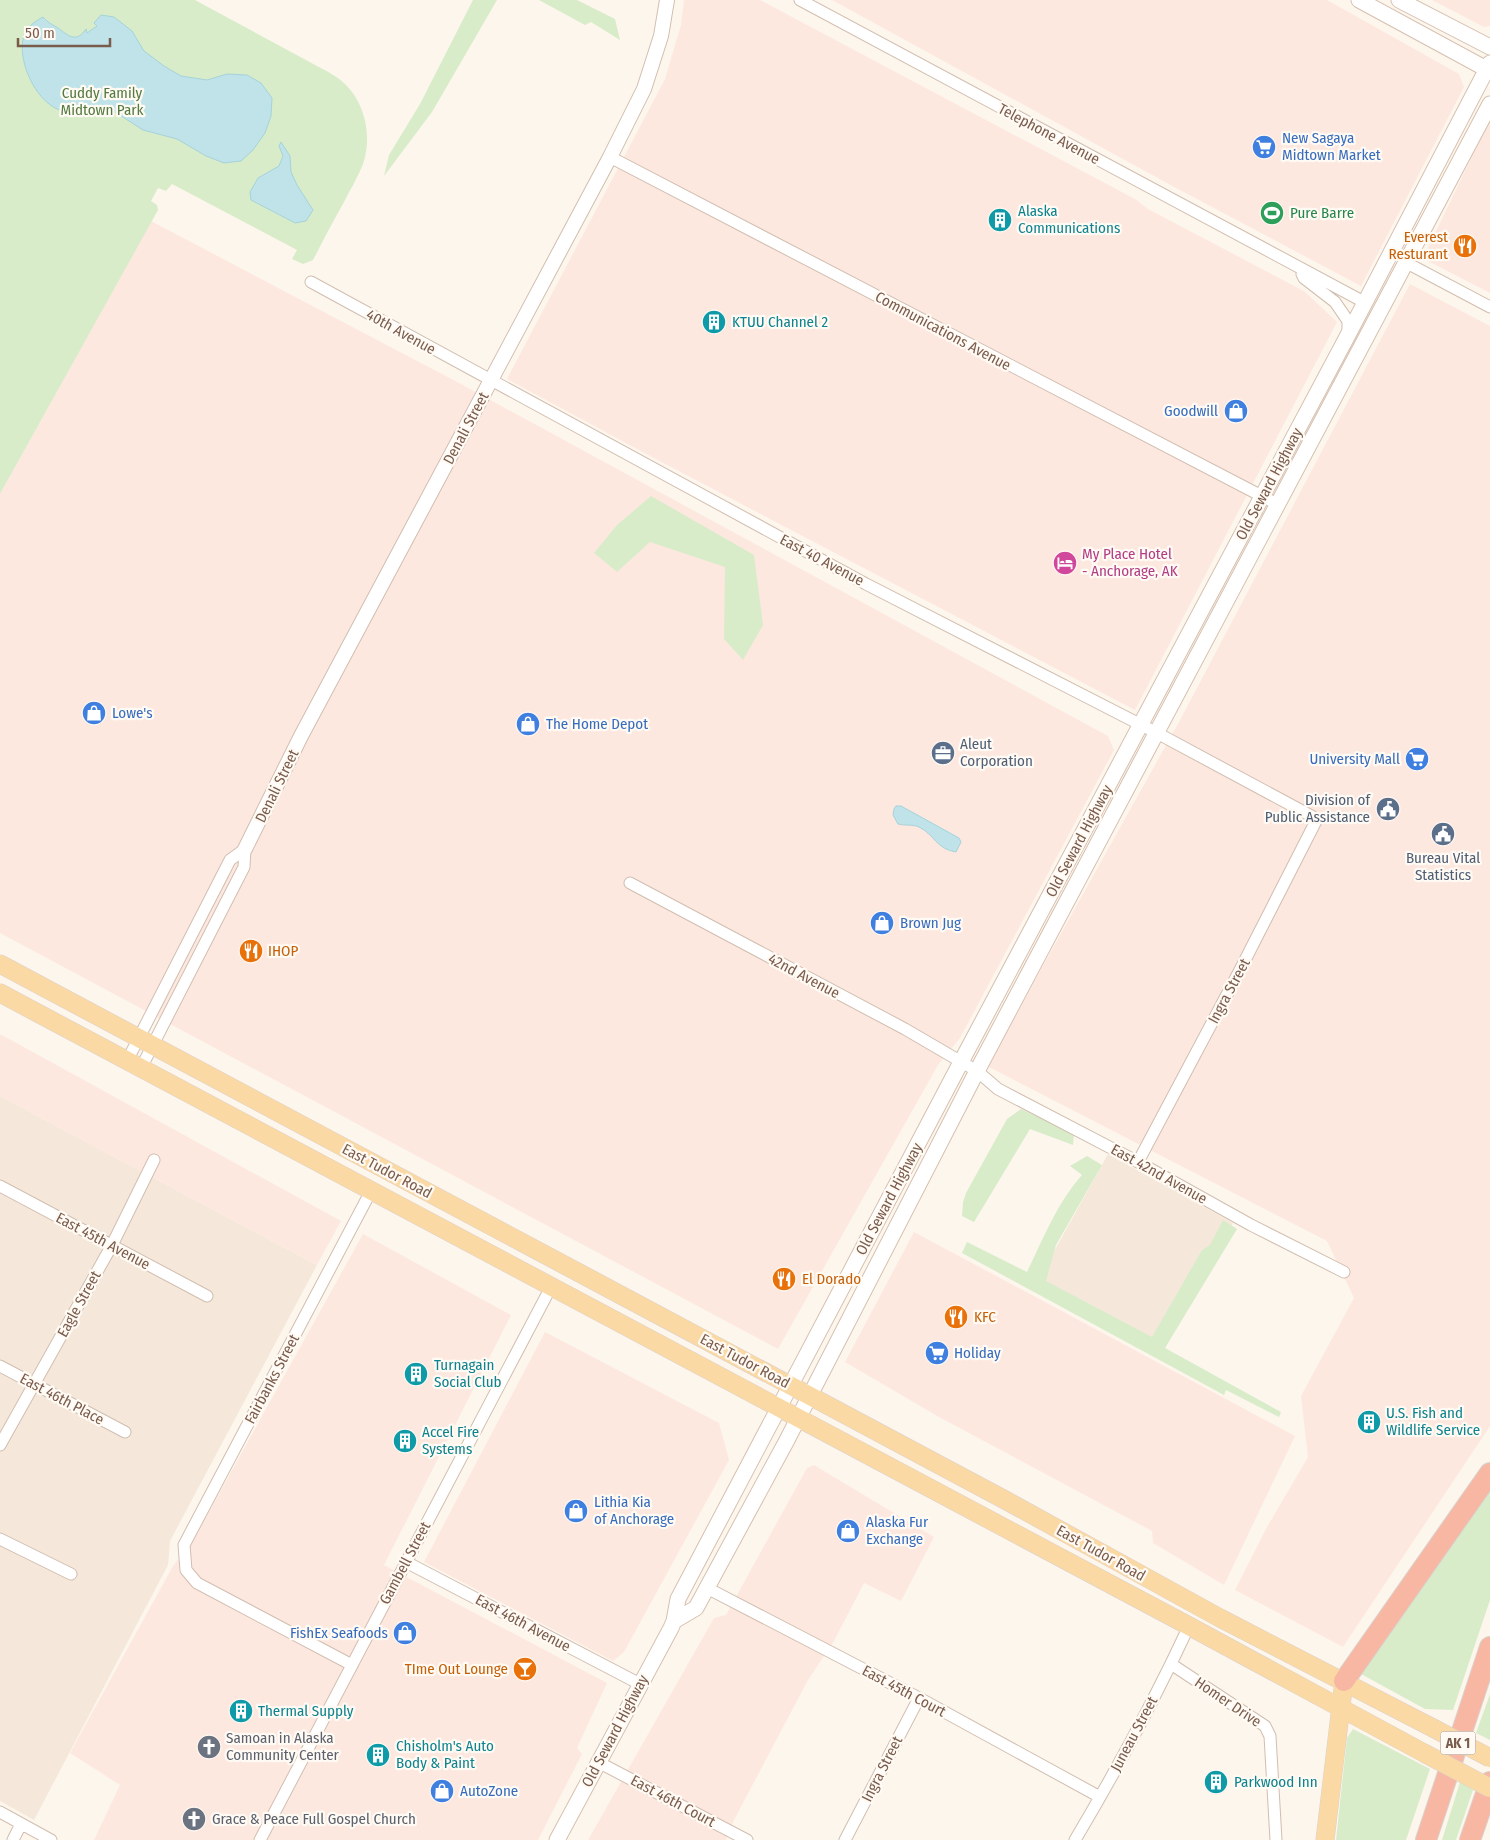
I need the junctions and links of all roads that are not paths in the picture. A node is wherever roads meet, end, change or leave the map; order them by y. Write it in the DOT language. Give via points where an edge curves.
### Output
graph roads {
  1 [pos="667,0"];
  2 [pos="800,0"];
  3 [pos="1359,0"];
  4 [pos="1399,0"];
  5 [pos="1490,47"];
  6 [pos="1489,68"];
  7 [pos="1490,104"];
  8 [pos="610,157"];
  9 [pos="1405,262"];
  10 [pos="1298,268"];
  11 [pos="311,282"];
  12 [pos="1364,302"];
  13 [pos="1490,307"];
  14 [pos="1348,336"];
  15 [pos="491,381"];
  16 [pos="1340,384"];
  17 [pos="1262,496"];
  18 [pos="1277,504"];
  19 [pos="1141,724"];
  20 [pos="1157,733"];
  21 [pos="1317,819"];
  22 [pos="245,849"];
  23 [pos="630,883"];
  24 [pos="0,964"];
  25 [pos="0,994"];
  26 [pos="146,1042"];
  27 [pos="961,1062"];
  28 [pos="134,1065"];
  29 [pos="977,1071"];
  30 [pos="154,1160"];
  31 [pos="1138,1162"];
  32 [pos="0,1186"];
  33 [pos="371,1191"];
  34 [pos="112,1245"];
  35 [pos="1344,1272"];
  36 [pos="551,1287"];
  37 [pos="207,1296"];
  38 [pos="0,1366"];
  39 [pos="34,1384"];
  40 [pos="790,1386"];
  41 [pos="810,1396"];
  42 [pos="779,1408"];
  43 [pos="798,1418"];
  44 [pos="125,1432"];
  45 [pos="0,1445"];
  46 [pos="1490,1473"];
  47 [pos="0,1539"];
  48 [pos="406,1562"];
  49 [pos="71,1574"];
  50 [pos="707,1588"];
  51 [pos="674,1622"];
  52 [pos="1189,1626"];
  53 [pos="1490,1647"];
  54 [pos="1171,1664"];
  55 [pos="352,1665"];
  56 [pos="1344,1681"];
  57 [pos="640,1684"];
  58 [pos="919,1698"];
  59 [pos="1341,1710"];
  60 [pos="1490,1758"];
  61 [pos="598,1762"];
  62 [pos="1490,1782"];
  63 [pos="1490,1788"];
  64 [pos="1100,1797"];
  65 [pos="0,1812"];
  66 [pos="21,1824"];
  67 [pos="13,1840"];
  68 [pos="52,1840"];
  69 [pos="260,1840"];
  70 [pos="557,1840"];
  71 [pos="747,1840"];
  72 [pos="846,1840"];
  73 [pos="1075,1840"];
  74 [pos="1276,1840"];
  75 [pos="1325,1840"];
  76 [pos="1426,1840"];
  77 [pos="1470,1840"];
  1 -- 8 [label="street, Denali Street" via="661,36 644,89"];
  2 -- 10 [label="street, Telephone Avenue"];
  3 -- 6 [label="main road"];
  4 -- 5 [label="main road"];
  6 -- 12 [label="main road, Old Seward Highway"];
  7 -- 9 [label="main road, Old Seward Highway"];
  8 -- 15 [label="street, Denali Street"];
  8 -- 17 [label="street, Communications Avenue"];
  9 -- 13 [label="street"];
  9 -- 16 [label="main road, Old Seward Highway"];
  10 -- 12 [label="street, Telephone Avenue"];
  10 -- 14 [label="street, Telephone Avenue" via="1304,278 1335,302 1348,321"];
  11 -- 15 [label="street, 40th Avenue"];
  12 -- 14 [label="main road, Old Seward Highway"];
  12 -- 16 [label="main road" via="1366,322 1350,352"];
  14 -- 17 [label="main road, Old Seward Highway"];
  15 -- 19 [label="street, East 40 Avenue" via="866,584"];
  15 -- 22 [label="street, Denali Street"];
  16 -- 18 [label="main road, Old Seward Highway"];
  17 -- 18 [label="street, Communications Avenue"];
  17 -- 19 [label="main road, Old Seward Highway"];
  18 -- 20 [label="main road, Old Seward Highway"];
  19 -- 20 [label="street, East 40 Avenue"];
  19 -- 27 [label="main road, Old Seward Highway"];
  20 -- 21 [label="street, East 40 Avenue"];
  20 -- 29 [label="main road, Old Seward Highway"];
  21 -- 31 [label="street, Ingra Street"];
  22 -- 26 [label="street, Denali Street" via="244,867"];
  23 -- 27 [label="street, 42nd Avenue"];
  24 -- 26 [label="main road, East Tudor Road"];
  25 -- 28 [label="main road, East Tudor Road"];
  26 -- 28 [label="street, Denali Street"];
  26 -- 40 [label="main road, East Tudor Road"];
  27 -- 29 [label="street, 42nd Avenue"];
  27 -- 40 [label="main road, Old Seward Highway"];
  28 -- 33 [label="main road, East Tudor Road"];
  29 -- 31 [label="street, East 42nd Avenue" via="998,1089"];
  29 -- 41 [label="main road, Old Seward Highway"];
  30 -- 34 [label="street, Eagle Street"];
  31 -- 35 [label="street, East 42nd Avenue"];
  32 -- 34 [label="street, East 45th Avenue"];
  33 -- 36 [label="main road, East Tudor Road"];
  33 -- 55 [label="street, Fairbanks Street" via="184,1545 186,1570 197,1583"];
  34 -- 37 [label="street, East 45th Avenue"];
  34 -- 39 [label="street, Eagle Street"];
  36 -- 42 [label="main road, East Tudor Road"];
  36 -- 48 [label="street, Gambell Street"];
  38 -- 39 [label="street, East 46th Place"];
  39 -- 44 [label="street, East 46th Place"];
  39 -- 45 [label="street, Eagle Street"];
  40 -- 41 [label="main road, East Tudor Road"];
  40 -- 42 [label="main road, Old Seward Highway"];
  41 -- 43 [label="main road, Old Seward Highway"];
  41 -- 56 [label="main road, East Tudor Road" via="1220,1618"];
  42 -- 43 [label="main road, East Tudor Road"];
  42 -- 51 [label="main road, Old Seward Highway" via="678,1599"];
  43 -- 50 [label="main road, Old Seward Highway"];
  43 -- 52 [label="main road, East Tudor Road"];
  46 -- 56 [label="highway"];
  47 -- 49 [label="street"];
  48 -- 55 [label="street, Gambell Street"];
  48 -- 57 [label="street, East 46th Avenue"];
  50 -- 51 [label="main road, Old Seward Highway" via="696,1608"];
  50 -- 58 [label="street, East 45th Court"];
  51 -- 57 [label="main road, Old Seward Highway"];
  52 -- 54 [label="street, Juneau Street"];
  52 -- 59 [label="main road, East Tudor Road"];
  53 -- 76 [label="highway, AK 1"];
  54 -- 64 [label="street, Juneau Street"];
  54 -- 74 [label="street, Homer Drive" via="1265,1726 1270,1736"];
  55 -- 69 [label="street, Gambell Street"];
  56 -- 59 [label="main road"];
  56 -- 60 [label="main road, East Tudor Road, bridge"];
  57 -- 61 [label="main road, Old Seward Highway"];
  58 -- 64 [label="street, East 45th Court"];
  58 -- 72 [label="street, Ingra Street"];
  59 -- 63 [label="main road, East Tudor Road, bridge"];
  59 -- 75 [label="main road"];
  61 -- 70 [label="main road, Old Seward Highway"];
  61 -- 71 [label="street, East 46th Court"];
  62 -- 77 [label="highway"];
  64 -- 73 [label="street, Juneau Street"];
  65 -- 66 [label="street"];
  66 -- 67 [label="street"];
  66 -- 68 [label="street"];
}
